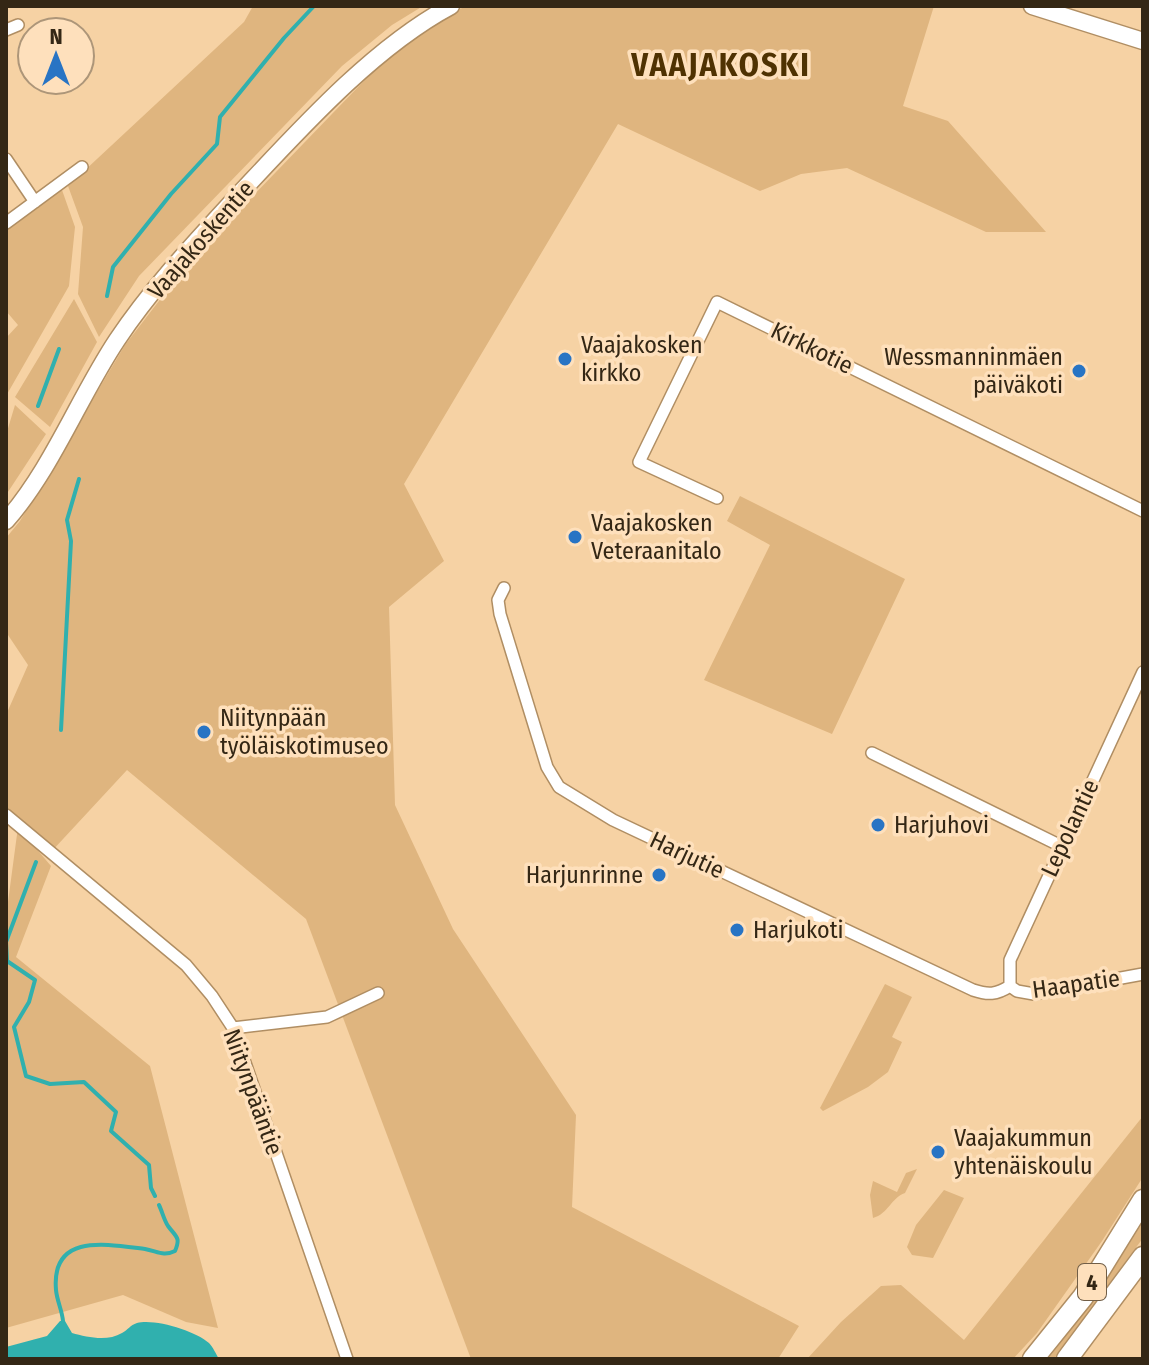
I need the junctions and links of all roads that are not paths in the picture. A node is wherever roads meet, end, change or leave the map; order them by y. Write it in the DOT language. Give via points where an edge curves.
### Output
graph roads {
  1 [pos="451,6"];
  2 [pos="1032,6"];
  3 [pos="1143,41"];
  4 [pos="6,159"];
  5 [pos="82,167"];
  6 [pos="35,202"];
  7 [pos="6,223"];
  8 [pos="717,498"];
  9 [pos="1143,511"];
  10 [pos="6,521"];
  11 [pos="504,588"];
  12 [pos="1143,672"];
  13 [pos="872,753"];
  14 [pos="6,815"];
  15 [pos="1061,846"];
  16 [pos="1143,974"];
  17 [pos="1010,986"];
  18 [pos="378,993"];
  19 [pos="233,1028"];
  20 [pos="1143,1200"];
  21 [pos="1143,1257"];
  22 [pos="347,1359"];
  23 [pos="1033,1359"];
  24 [pos="1067,1359"];
  1 -- 10 [label="main road, Vaajakoskentie" via="372,62 276,154 183,255 117,340"];
  2 -- 3 [label="main road"];
  4 -- 6 [label="street"];
  5 -- 6 [label="street"];
  6 -- 7 [label="street"];
  8 -- 9 [label="street, Kirkkotie" via="639,462 717,302"];
  11 -- 17 [label="street, Harjutie" via="498,600 500,614 547,767 559,787 613,820 973,990 991,995"];
  12 -- 15 [label="street, Lepolantie"];
  13 -- 15 [label="street"];
  14 -- 19 [label="street, Niitynpääntie" via="186,965"];
  15 -- 17 [label="street, Lepolantie" via="1010,960"];
  16 -- 17 [label="street, Haapatie" via="1034,994"];
  18 -- 19 [label="street" via="327,1017"];
  19 -- 22 [label="street, Niitynpääntie"];
  20 -- 23 [label="highway, 4" via="1083,1297"];
  21 -- 24 [label="highway, 4"];
}
